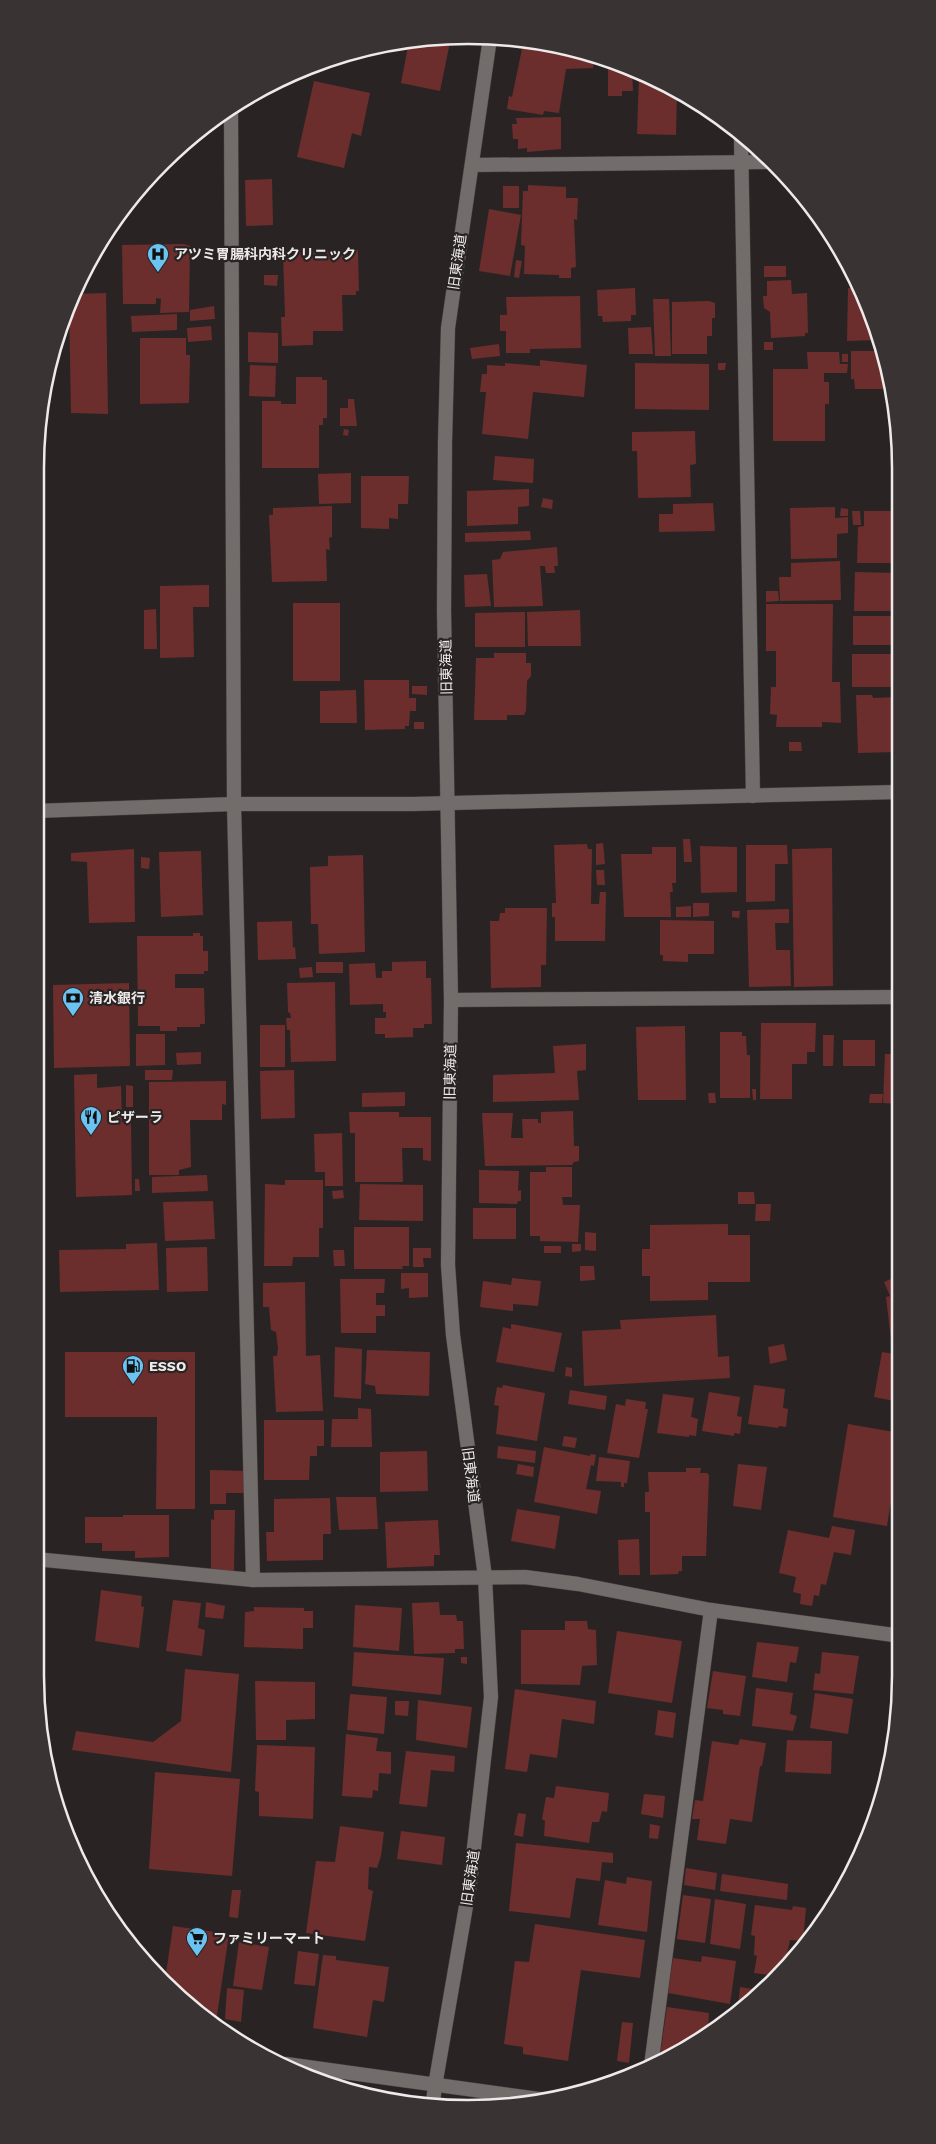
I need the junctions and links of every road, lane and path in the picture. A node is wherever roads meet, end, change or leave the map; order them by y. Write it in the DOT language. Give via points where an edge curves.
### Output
graph roads {
  1 [pos="489,45"];
  2 [pos="231,116"];
  3 [pos="741,143"];
  4 [pos="762,162"];
  5 [pos="741,163"];
  6 [pos="472,165"];
  7 [pos="892,792"];
  8 [pos="752,796"];
  9 [pos="448,802"];
  10 [pos="234,804"];
  11 [pos="44,812"];
  12 [pos="892,997"];
  13 [pos="451,1000"];
  14 [pos="44,1560"];
  15 [pos="485,1577"];
  16 [pos="253,1580"];
  17 [pos="711,1610"];
  18 [pos="892,1635"];
  19 [pos="652,2058"];
  20 [pos="303,2066"];
  21 [pos="435,2086"];
  22 [pos="523,2097"];
  23 [pos="433,2099"];
  1 -- 6 [label="street, 旧東海道"];
  2 -- 10 [label="street"];
  3 -- 5 [label="street"];
  4 -- 5 [label="street"];
  5 -- 6 [label="street"];
  5 -- 8 [label="street"];
  6 -- 9 [label="street, 旧東海道" via="448,328 444,600"];
  7 -- 8 [label="street"];
  8 -- 9 [label="street"];
  9 -- 10 [label="street"];
  9 -- 13 [label="street, 旧東海道"];
  10 -- 11 [label="street"];
  10 -- 16 [label="street"];
  12 -- 13 [label="street"];
  13 -- 15 [label="street, 旧東海道" via="448,1265 453,1335"];
  14 -- 16 [label="street"];
  15 -- 16 [label="street"];
  15 -- 17 [label="street" via="525,1577 578,1584"];
  15 -- 21 [label="street, 旧東海道" via="491,1697 470,1883"];
  17 -- 18 [label="street"];
  17 -- 19 [label="street"];
  20 -- 21 [label="street"];
  21 -- 22 [label="street"];
  21 -- 23 [label="street, 旧東海道"];
}
